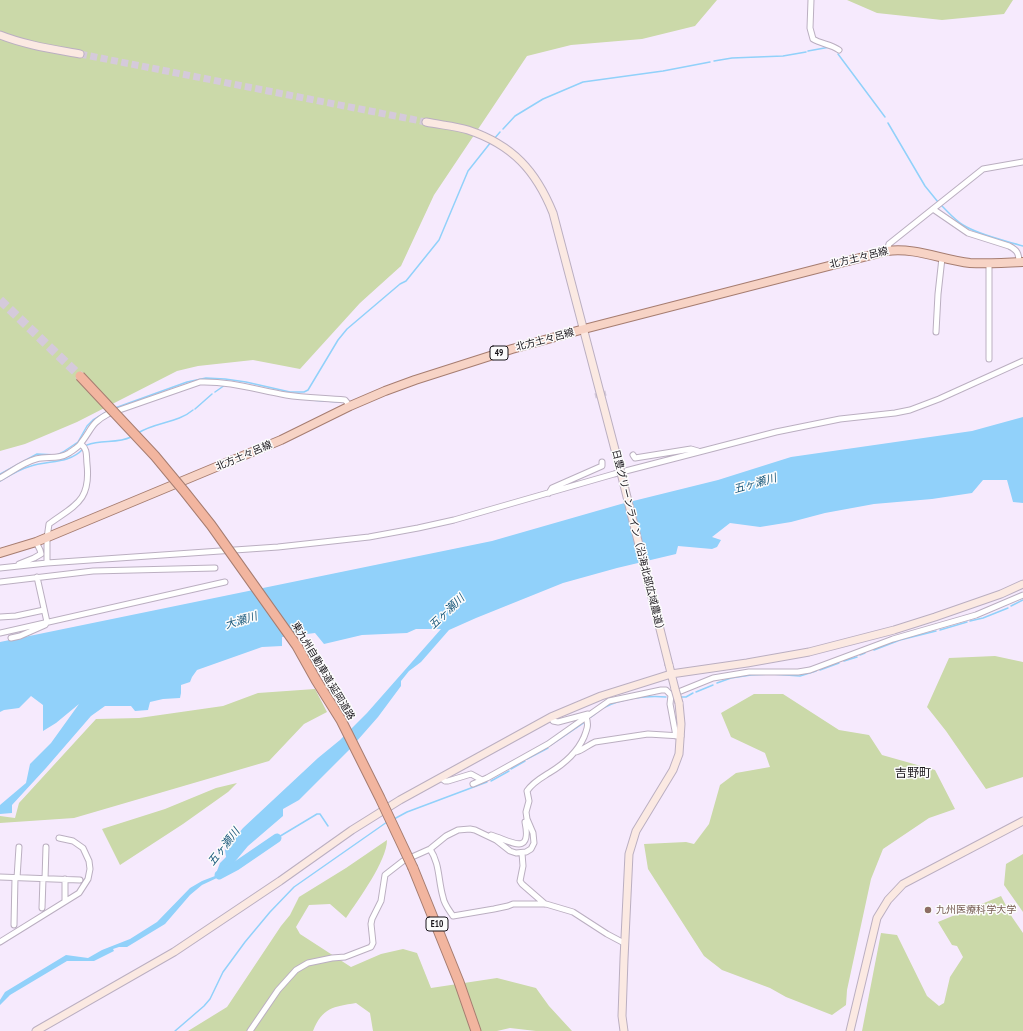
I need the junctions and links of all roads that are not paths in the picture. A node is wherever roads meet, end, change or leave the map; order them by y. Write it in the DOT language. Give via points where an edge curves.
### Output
graph roads {
  1 [pos="811,0"];
  2 [pos="0,35"];
  3 [pos="839,50"];
  4 [pos="80,54"];
  5 [pos="426,122"];
  6 [pos="1023,162"];
  7 [pos="933,209"];
  8 [pos="887,251"];
  9 [pos="942,258"];
  10 [pos="1021,262"];
  11 [pos="989,263"];
  12 [pos="584,329"];
  13 [pos="936,332"];
  14 [pos="989,359"];
  15 [pos="1023,361"];
  16 [pos="80,376"];
  17 [pos="350,406"];
  18 [pos="81,444"];
  19 [pos="699,451"];
  20 [pos="633,455"];
  21 [pos="602,462"];
  22 [pos="0,478"];
  23 [pos="549,493"];
  24 [pos="47,538"];
  25 [pos="36,542"];
  26 [pos="0,553"];
  27 [pos="47,563"];
  28 [pos="15,566"];
  29 [pos="0,568"];
  30 [pos="215,568"];
  31 [pos="37,577"];
  32 [pos="0,582"];
  33 [pos="225,582"];
  34 [pos="1023,584"];
  35 [pos="1023,595"];
  36 [pos="44,610"];
  37 [pos="0,617"];
  38 [pos="46,623"];
  39 [pos="0,633"];
  40 [pos="10,638"];
  41 [pos="671,674"];
  42 [pos="671,695"];
  43 [pos="588,715"];
  44 [pos="551,717"];
  45 [pos="678,736"];
  46 [pos="576,752"];
  47 [pos="441,778"];
  48 [pos="482,780"];
  49 [pos="473,784"];
  50 [pos="526,812"];
  51 [pos="1023,821"];
  52 [pos="481,832"];
  53 [pos="59,838"];
  54 [pos="19,847"];
  55 [pos="46,847"];
  56 [pos="430,849"];
  57 [pos="522,853"];
  58 [pos="0,877"];
  59 [pos="16,878"];
  60 [pos="44,879"];
  61 [pos="65,879"];
  62 [pos="80,880"];
  63 [pos="65,901"];
  64 [pos="546,904"];
  65 [pos="42,908"];
  66 [pos="14,925"];
  67 [pos="0,942"];
  68 [pos="624,943"];
  69 [pos="476,1029"];
  70 [pos="36,1031"];
  71 [pos="250,1031"];
  72 [pos="624,1031"];
  73 [pos="850,1031"];
  1 -- 3 [label="street" via="810,28 813,39"];
  2 -- 4 [label="street"];
  5 -- 12 [label="street, 日豊グリーンライン（沿海北部広域農道）" via="467,130 499,143 532,173 545,193 553,213"];
  6 -- 7 [label="street" via="983,170"];
  7 -- 8 [label="street" via="889,244"];
  7 -- 10 [label="street" via="968,232 1015,249"];
  8 -- 9 [label="main road, 北方土々呂線 / 49" via="899,249"];
  8 -- 12 [label="main road, 北方土々呂線 / 49"];
  9 -- 11 [label="main road, 北方土々呂線 / 49" via="970,263"];
  9 -- 13 [label="street"];
  10 -- 11 [label="main road, 北方土々呂線 / 49"];
  11 -- 14 [label="street"];
  12 -- 17 [label="main road, 北方土々呂線 / 49" via="456,366"];
  12 -- 41 [label="street, 日豊グリーンライン（沿海北部広域農道）, bridge"];
  15 -- 19 [label="street" via="910,410 840,419"];
  16 -- 69 [label="highway, 東九州自動車道;延岡道路 / E10, bridge" via="184,491 297,646 341,720 413,868"];
  17 -- 18 [label="street" via="345,400 287,395 238,384 200,382 108,414 91,427"];
  17 -- 24 [label="main road, 北方土々呂線 / 49" via="281,440"];
  18 -- 22 [label="street" via="60,457 33,460"];
  18 -- 24 [label="street" via="87,452 87,487 76,505 49,524"];
  19 -- 20 [label="street" via="691,449 635,458"];
  19 -- 23 [label="street"];
  21 -- 23 [label="street" via="602,466 552,488"];
  23 -- 27 [label="street" via="454,520 369,537 223,551"];
  24 -- 25 [label="main road, 北方土々呂線 / 49"];
  24 -- 27 [label="street"];
  25 -- 26 [label="main road, 北方土々呂線 / 49"];
  25 -- 28 [label="street" via="41,554"];
  27 -- 28 [label="street"];
  28 -- 29 [label="street"];
  30 -- 31 [label="street" via="93,571"];
  31 -- 32 [label="street"];
  31 -- 36 [label="street"];
  33 -- 38 [label="street"];
  34 -- 41 [label="street" via="935,617 809,652"];
  35 -- 42 [label="street" via="976,615 893,639 810,670 749,672 713,678"];
  36 -- 37 [label="street"];
  36 -- 38 [label="street"];
  38 -- 39 [label="street"];
  38 -- 40 [label="street"];
  41 -- 44 [label="street" via="601,696"];
  41 -- 45 [label="street, 日豊グリーンライン（沿海北部広域農道）, bridge" via="682,724"];
  42 -- 43 [label="street" via="666,690 661,690 609,701"];
  42 -- 45 [label="street" via="670,704"];
  43 -- 44 [label="street" via="558,722 553,721"];
  43 -- 46 [label="street" via="588,725"];
  43 -- 48 [label="street" via="548,744"];
  44 -- 47 [label="street"];
  45 -- 46 [label="street" via="631,736 588,744"];
  45 -- 68 [label="street, 日豊グリーンライン（沿海北部広域農道）" via="679,754 673,770 636,831 629,854"];
  46 -- 50 [label="street" via="530,786"];
  47 -- 48 [label="street" via="448,781 471,774"];
  47 -- 70 [label="street" via="352,830 174,952"];
  48 -- 49 [label="street"];
  50 -- 52 [label="street" via="525,823 528,833 522,843 514,843"];
  50 -- 57 [label="street" via="534,843 531,849"];
  51 -- 73 [label="street" via="903,884 888,900 877,918"];
  52 -- 56 [label="street" via="470,829 458,830"];
  52 -- 57 [label="street" via="510,851"];
  53 -- 63 [label="street" via="73,841 84,848 90,869 88,879 79,893"];
  54 -- 59 [label="street"];
  55 -- 60 [label="street"];
  56 -- 64 [label="street" via="438,866 443,898 453,916 494,910 513,904"];
  56 -- 71 [label="street" via="403,861 385,875 381,901 370,924 373,943 371,947 345,957 308,963 296,970 278,990"];
  57 -- 64 [label="street" via="520,881"];
  58 -- 59 [label="street"];
  59 -- 60 [label="street"];
  59 -- 66 [label="street"];
  60 -- 61 [label="street"];
  60 -- 65 [label="street"];
  61 -- 62 [label="street"];
  61 -- 63 [label="street"];
  63 -- 67 [label="street"];
  64 -- 68 [label="street" via="573,912"];
  68 -- 72 [label="street, 日豊グリーンライン（沿海北部広域農道）"];
}
